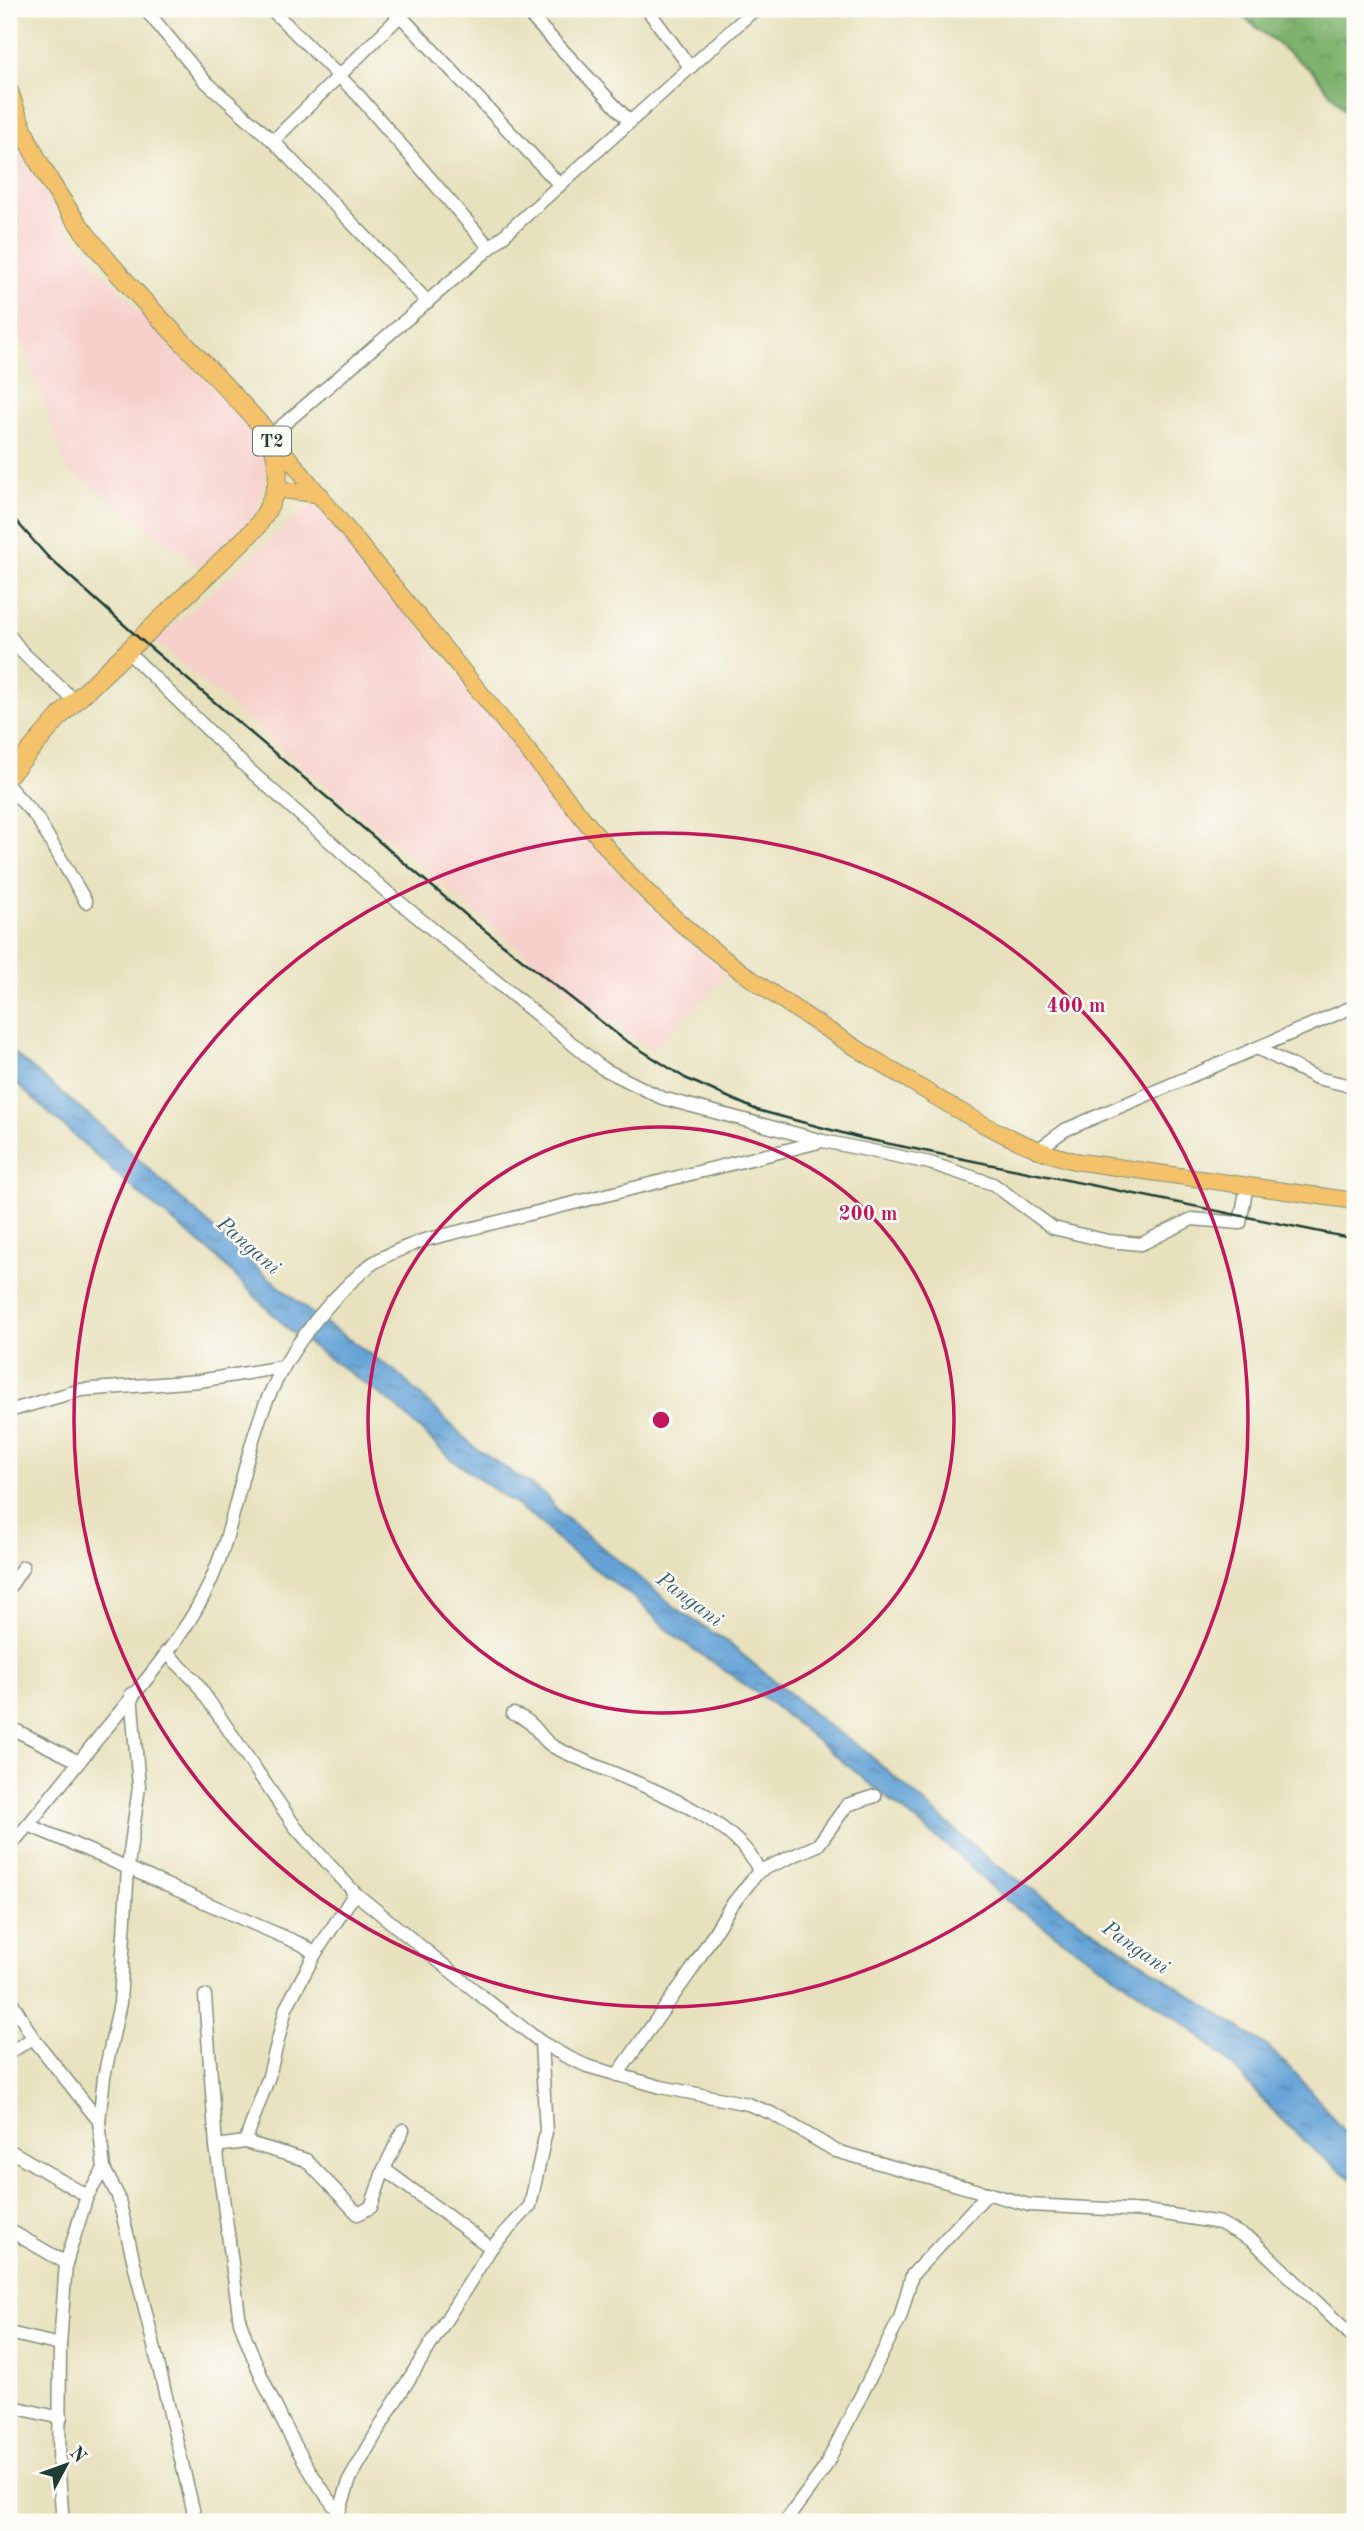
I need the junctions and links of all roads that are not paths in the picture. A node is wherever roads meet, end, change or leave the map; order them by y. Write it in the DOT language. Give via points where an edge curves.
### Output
graph roads {
  1 [pos="145,9"];
  2 [pos="271,9"];
  3 [pos="524,9"];
  4 [pos="755,9"];
  5 [pos="649,10"];
  6 [pos="400,11"];
  7 [pos="691,67"];
  8 [pos="339,76"];
  9 [pos="9,91"];
  10 [pos="629,122"];
  11 [pos="273,141"];
  12 [pos="560,185"];
  13 [pos="490,248"];
  14 [pos="428,302"];
  15 [pos="270,436"];
  16 [pos="276,489"];
  17 [pos="321,495"];
  18 [pos="9,635"];
  19 [pos="127,651"];
  20 [pos="75,701"];
  21 [pos="9,775"];
  22 [pos="9,787"];
  23 [pos="86,902"];
  24 [pos="1355,1006"];
  25 [pos="1257,1048"];
  26 [pos="1355,1087"];
  27 [pos="823,1141"];
  28 [pos="1036,1151"];
  29 [pos="1247,1186"];
  30 [pos="1355,1201"];
  31 [pos="283,1367"];
  32 [pos="9,1410"];
  33 [pos="23,1567"];
  34 [pos="9,1588"];
  35 [pos="166,1652"];
  36 [pos="131,1694"];
  37 [pos="513,1714"];
  38 [pos="9,1727"];
  39 [pos="79,1762"];
  40 [pos="875,1796"];
  41 [pos="28,1825"];
  42 [pos="9,1847"];
  43 [pos="128,1866"];
  44 [pos="759,1871"];
  45 [pos="355,1893"];
  46 [pos="314,1954"];
  47 [pos="205,1996"];
  48 [pos="9,1997"];
  49 [pos="33,2038"];
  50 [pos="541,2042"];
  51 [pos="9,2053"];
  52 [pos="617,2075"];
  53 [pos="99,2121"];
  54 [pos="403,2130"];
  55 [pos="245,2142"];
  56 [pos="216,2146"];
  57 [pos="9,2150"];
  58 [pos="103,2169"];
  59 [pos="384,2169"];
  60 [pos="988,2193"];
  61 [pos="87,2196"];
  62 [pos="9,2230"];
  63 [pos="491,2248"];
  64 [pos="66,2263"];
  65 [pos="9,2333"];
  66 [pos="1355,2339"];
  67 [pos="60,2345"];
  68 [pos="9,2406"];
  69 [pos="61,2418"];
  70 [pos="337,2517"];
  71 [pos="63,2522"];
  72 [pos="195,2522"];
  73 [pos="785,2522"];
  1 -- 11 [label="street" via="204,80"];
  2 -- 8 [label="street"];
  3 -- 10 [label="street"];
  4 -- 7 [label="street"];
  5 -- 7 [label="street"];
  6 -- 8 [label="street"];
  6 -- 12 [label="street"];
  7 -- 10 [label="street"];
  8 -- 11 [label="street"];
  8 -- 13 [label="street"];
  9 -- 15 [label="highway, T2" via="40,168 103,258"];
  10 -- 12 [label="street"];
  11 -- 14 [label="street"];
  12 -- 13 [label="street"];
  13 -- 14 [label="street"];
  14 -- 15 [label="street"];
  15 -- 16 [label="highway, T2" via="280,462"];
  15 -- 17 [label="main road"];
  16 -- 17 [label="main road"];
  16 -- 19 [label="highway, T2" via="256,528"];
  17 -- 28 [label="main road" via="617,860 665,910 743,975 978,1122"];
  18 -- 20 [label="street"];
  19 -- 20 [label="highway, T2"];
  19 -- 27 [label="street" via="246,767 387,892 601,1068 662,1098"];
  20 -- 21 [label="highway, T2"];
  22 -- 23 [label="street" via="37,818"];
  24 -- 25 [label="street"];
  25 -- 26 [label="street" via="1317,1078"];
  25 -- 28 [label="street" via="1065,1130"];
  27 -- 29 [label="street" via="930,1163 993,1184 1053,1227 1108,1241 1140,1244 1192,1219 1240,1223"];
  27 -- 31 [label="street" via="421,1241 370,1265 325,1311"];
  28 -- 29 [label="main road" via="1074,1161"];
  29 -- 30 [label="main road"];
  31 -- 32 [label="street" via="199,1381 81,1390"];
  31 -- 35 [label="street" via="256,1430 208,1587"];
  33 -- 34 [label="street"];
  35 -- 36 [label="street"];
  35 -- 45 [label="street" via="195,1681 296,1828"];
  36 -- 39 [label="street"];
  36 -- 43 [label="street" via="139,1787"];
  37 -- 44 [label="street" via="535,1725 550,1745 646,1786 709,1820 743,1846"];
  38 -- 39 [label="street"];
  39 -- 41 [label="street"];
  40 -- 44 [label="street" via="847,1805 818,1845"];
  41 -- 42 [label="street"];
  41 -- 43 [label="street"];
  43 -- 46 [label="street"];
  43 -- 53 [label="street" via="120,2003"];
  44 -- 52 [label="street"];
  45 -- 46 [label="street"];
  45 -- 50 [label="street"];
  46 -- 55 [label="street" via="286,2008 269,2076"];
  47 -- 56 [label="street"];
  48 -- 49 [label="street"];
  49 -- 51 [label="street"];
  49 -- 53 [label="street"];
  50 -- 52 [label="street" via="587,2066"];
  50 -- 63 [label="street" via="546,2132 530,2206"];
  52 -- 60 [label="street" via="748,2104 836,2151"];
  53 -- 58 [label="street"];
  54 -- 59 [label="street"];
  55 -- 56 [label="street"];
  55 -- 59 [label="street" via="306,2160 358,2214 371,2207"];
  56 -- 70 [label="street" via="240,2322 317,2485"];
  57 -- 61 [label="street"];
  58 -- 61 [label="street"];
  58 -- 72 [label="street" via="118,2196"];
  59 -- 63 [label="street"];
  60 -- 66 [label="street" via="1041,2207 1147,2211 1220,2223 1254,2241"];
  60 -- 73 [label="street" via="912,2275 900,2318 824,2469"];
  61 -- 64 [label="street"];
  62 -- 64 [label="street"];
  63 -- 70 [label="street" via="363,2456"];
  64 -- 67 [label="street"];
  65 -- 67 [label="street"];
  67 -- 69 [label="street"];
  68 -- 69 [label="street"];
  69 -- 71 [label="street"];
}
